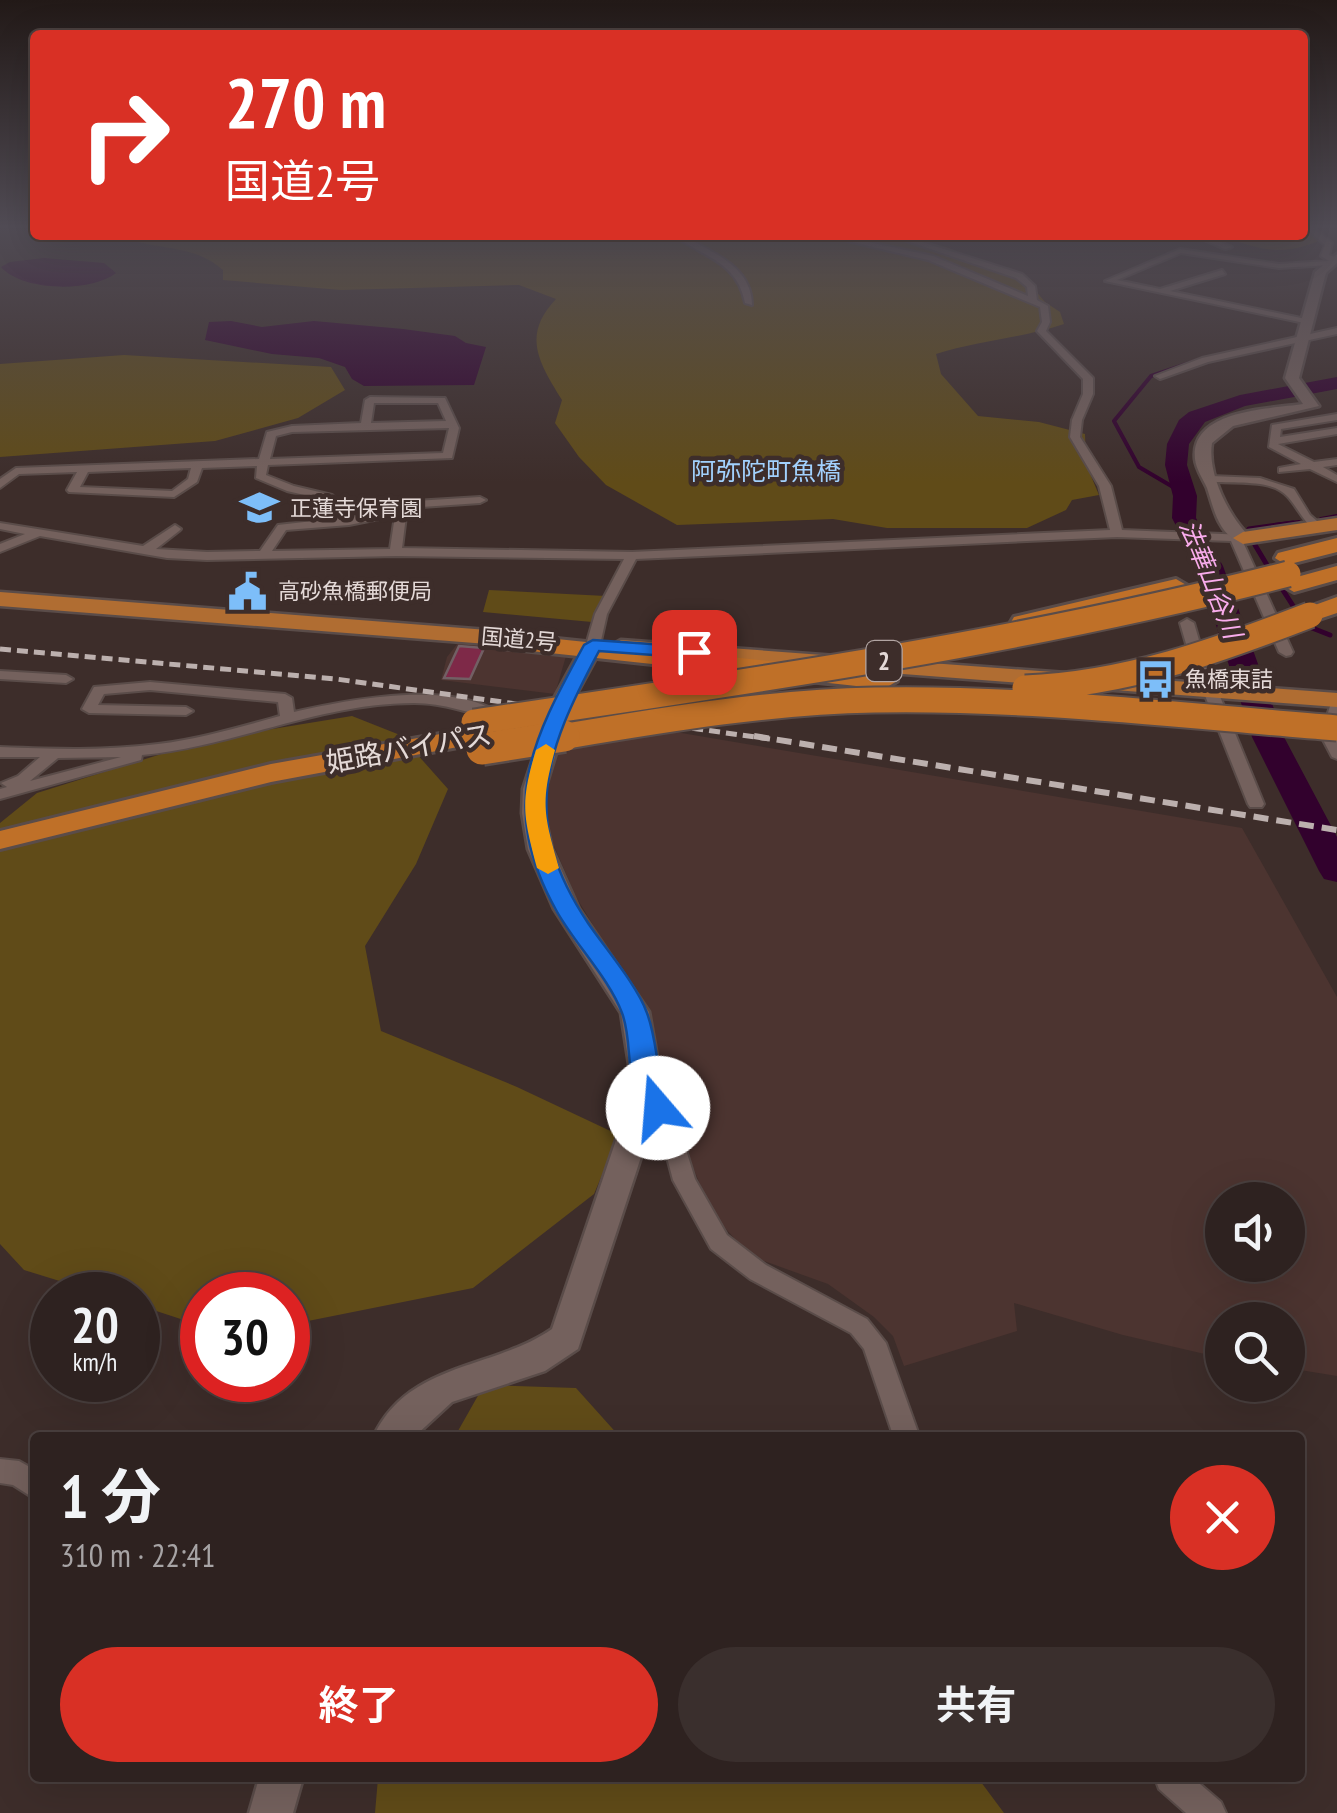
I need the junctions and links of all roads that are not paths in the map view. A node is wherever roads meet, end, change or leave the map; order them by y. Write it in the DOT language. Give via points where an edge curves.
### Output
graph roads {
  1 [pos="1045,313"];
  2 [pos="1260,313"];
  3 [pos="1310,313"];
  4 [pos="1306,322"];
  5 [pos="1337,331"];
  6 [pos="1302,339"];
  7 [pos="1160,376"];
  8 [pos="1337,417"];
  9 [pos="453,424"];
  10 [pos="365,426"];
  11 [pos="1337,432"];
  12 [pos="1274,441"];
  13 [pos="261,461"];
  14 [pos="1337,462"];
  15 [pos="198,464"];
  16 [pos="1311,466"];
  17 [pos="84,468"];
  18 [pos="0,470"];
  19 [pos="1283,470"];
  20 [pos="16,471"];
  21 [pos="1211,479"];
  22 [pos="1337,479"];
  23 [pos="0,485"];
  24 [pos="480,500"];
  25 [pos="402,505"];
  26 [pos="349,522"];
  27 [pos="1318,523"];
  28 [pos="318,524"];
  29 [pos="0,526"];
  30 [pos="175,529"];
  31 [pos="39,532"];
  32 [pos="1118,533"];
  33 [pos="1234,539"];
  34 [pos="1337,545"];
  35 [pos="0,548"];
  36 [pos="146,550"];
  37 [pos="396,552"];
  38 [pos="345,553"];
  39 [pos="264,554"];
  40 [pos="632,556"];
  41 [pos="1337,561"];
  42 [pos="1289,572"];
  43 [pos="1337,573"];
  44 [pos="0,599"];
  45 [pos="1337,604"];
  46 [pos="1187,624"];
  47 [pos="496,638"];
  48 [pos="591,648"];
  49 [pos="1286,652"];
  50 [pos="796,660"];
  51 [pos="0,675"];
  52 [pos="62,676"];
  53 [pos="1208,689"];
  54 [pos="196,690"];
  55 [pos="1332,701"];
  56 [pos="186,712"];
  57 [pos="288,718"];
  58 [pos="1337,728"];
  59 [pos="479,735"];
  60 [pos="174,746"];
  61 [pos="0,752"];
  62 [pos="54,753"];
  63 [pos="545,753"];
  64 [pos="1337,754"];
  65 [pos="0,786"];
  66 [pos="0,794"];
  67 [pos="1256,804"];
  68 [pos="0,825"];
  69 [pos="0,840"];
  70 [pos="648,1090"];
  71 [pos="398,1432"];
  72 [pos="905,1432"];
  73 [pos="0,1471"];
  74 [pos="30,1480"];
  75 [pos="280,1782"];
  76 [pos="1175,1782"];
  77 [pos="271,1813"];
  78 [pos="1210,1813"];
  1 -- 32 [label="street" via="1040,331 1088,378 1075,436 1106,486"];
  2 -- 4 [label="street"];
  3 -- 4 [label="main road"];
  4 -- 6 [label="main road"];
  5 -- 6 [label="street"];
  6 -- 7 [label="street"];
  6 -- 21 [label="main road" via="1292,378 1312,406 1242,417 1216,432 1202,458"];
  8 -- 12 [label="street" via="1276,427"];
  9 -- 10 [label="street"];
  9 -- 10 [label="street" via="442,400 370,400"];
  9 -- 13 [label="street" via="448,456"];
  10 -- 13 [label="street" via="271,434"];
  11 -- 12 [label="street"];
  12 -- 16 [label="street"];
  13 -- 15 [label="street"];
  13 -- 28 [label="street" via="260,476 268,481 328,497"];
  14 -- 16 [label="street"];
  15 -- 17 [label="street"];
  15 -- 17 [label="street" via="193,480 174,494 73,490"];
  16 -- 19 [label="street"];
  16 -- 22 [label="street"];
  17 -- 20 [label="street"];
  18 -- 20 [label="street"];
  20 -- 23 [label="street"];
  21 -- 27 [label="street" via="1260,481 1290,491"];
  21 -- 33 [label="main road"];
  24 -- 25 [label="street"];
  25 -- 26 [label="street" via="382,506 379,516"];
  25 -- 37 [label="street"];
  26 -- 28 [label="street"];
  26 -- 38 [label="street"];
  27 -- 33 [label="highway"];
  28 -- 39 [label="street" via="282,527"];
  29 -- 31 [label="street"];
  30 -- 36 [label="street"];
  31 -- 35 [label="street"];
  31 -- 36 [label="street"];
  32 -- 33 [label="street"];
  32 -- 40 [label="street"];
  33 -- 49 [label="street"];
  34 -- 42 [label="highway"];
  36 -- 39 [label="street"];
  37 -- 38 [label="street"];
  37 -- 40 [label="street"];
  38 -- 39 [label="street"];
  40 -- 48 [label="street"];
  41 -- 42 [label="highway, 2"];
  42 -- 43 [label="highway, 2"];
  42 -- 50 [label="highway" via="1176,586 907,647"];
  42 -- 59 [label="highway, 姫路バイパス / 2" via="1194,612 972,660"];
  44 -- 47 [label="highway, 国道2号"];
  45 -- 48 [label="highway, bridge" via="1202,656 1120,678 1016,688 884,681"];
  46 -- 53 [label="street"];
  47 -- 48 [label="highway"];
  48 -- 50 [label="highway, 国道2号 / 2"];
  48 -- 63 [label="main road" via="561,704"];
  50 -- 53 [label="highway, 国道2号 / 2"];
  51 -- 52 [label="street"];
  53 -- 55 [label="highway, 国道2号 / 2"];
  53 -- 67 [label="street"];
  54 -- 56 [label="street"];
  54 -- 56 [label="street" via="99,690 88,708"];
  54 -- 57 [label="street" via="286,698"];
  55 -- 64 [label="street" via="1328,736"];
  56 -- 60 [label="street"];
  57 -- 60 [label="street"];
  57 -- 63 [label="street" via="375,701 446,700 495,714"];
  58 -- 59 [label="highway, bridge" via="1040,705 872,700"];
  59 -- 68 [label="highway, 姫路バイパス / 2" via="337,745"];
  59 -- 69 [label="highway"];
  60 -- 62 [label="street"];
  60 -- 66 [label="street"];
  61 -- 62 [label="street"];
  62 -- 65 [label="street" via="23,779"];
  63 -- 70 [label="main road" via="534,789 540,849 567,909 635,1012"];
  70 -- 71 [label="main road" via="566,1338 534,1360 438,1389"];
  70 -- 72 [label="street" via="669,1127 684,1180 719,1242 758,1272 859,1326 874,1343"];
  73 -- 74 [label="street"];
  75 -- 77 [label="main road"];
  76 -- 78 [label="street"];
}
